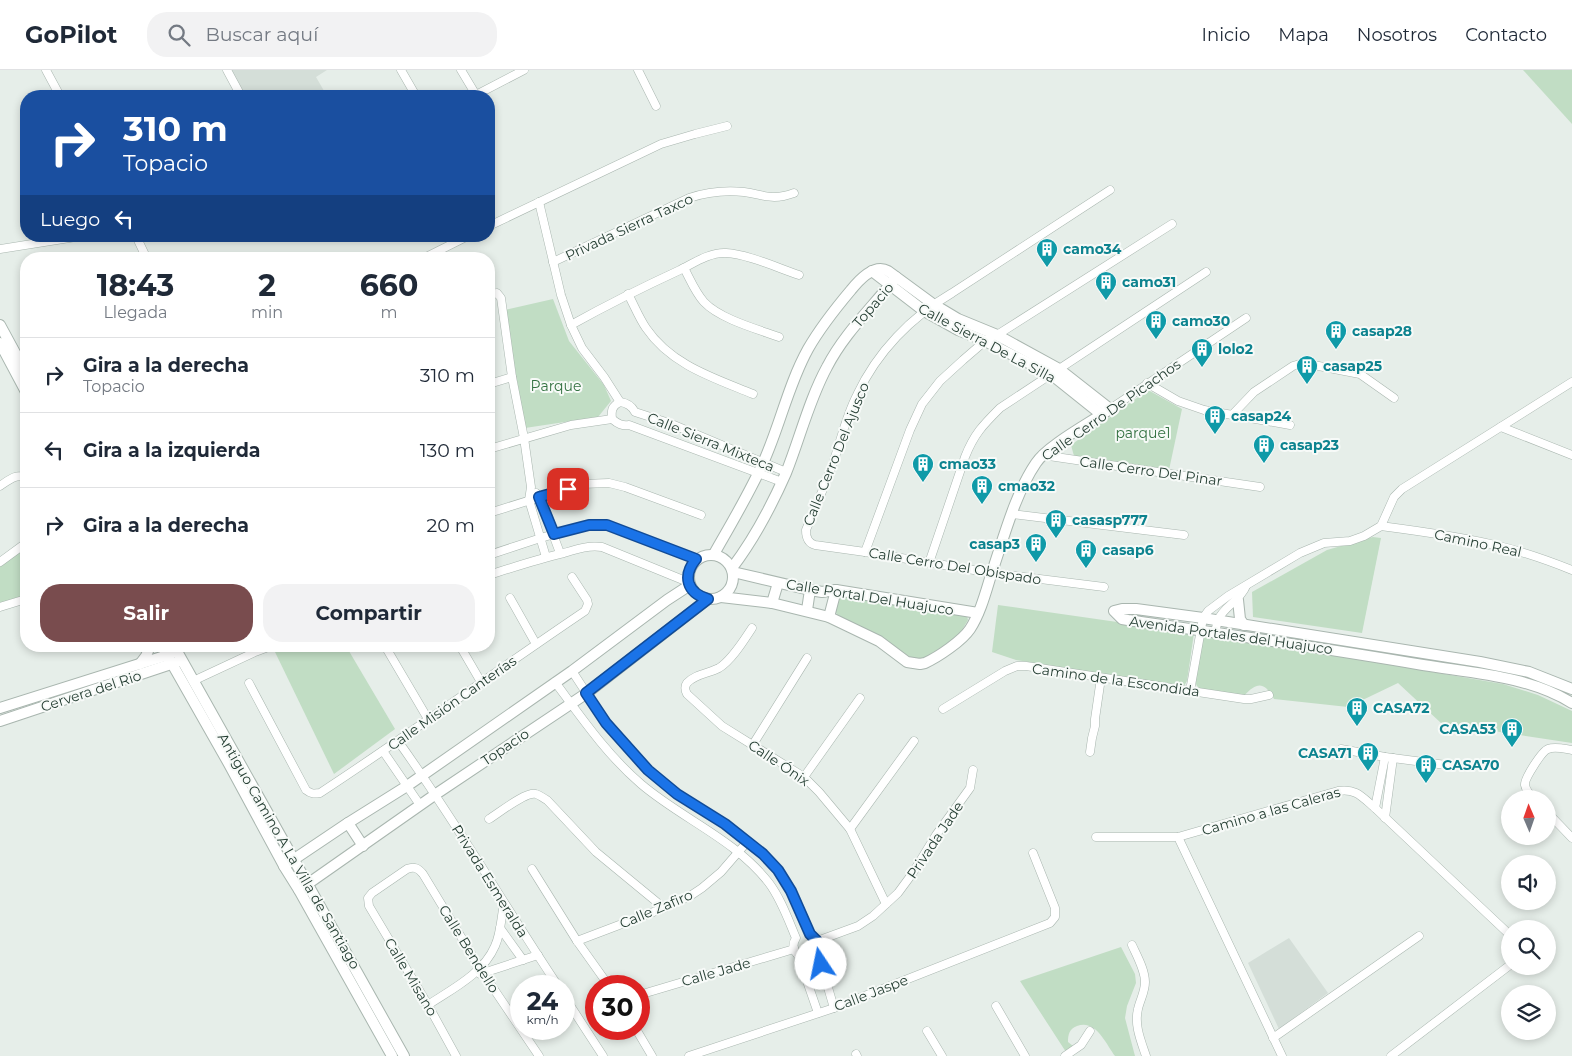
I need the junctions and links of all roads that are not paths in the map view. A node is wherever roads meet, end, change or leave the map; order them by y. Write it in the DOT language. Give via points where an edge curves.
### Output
graph roads {
  1 [pos="46,70"];
  2 [pos="227,70"];
  3 [pos="401,70"];
  4 [pos="461,70"];
  5 [pos="638,70"];
  6 [pos="519,71"];
  7 [pos="57,90"];
  8 [pos="238,90"];
  9 [pos="413,90"];
  10 [pos="472,90"];
  11 [pos="486,90"];
  12 [pos="656,106"];
  13 [pos="727,126"];
  14 [pos="1110,190"];
  15 [pos="794,193"];
  16 [pos="539,202"];
  17 [pos="495,223"];
  18 [pos="1172,224"];
  19 [pos="44,242"];
  20 [pos="456,242"];
  21 [pos="0,249"];
  22 [pos="436,252"];
  23 [pos="553,262"];
  24 [pos="684,268"];
  25 [pos="872,271"];
  26 [pos="1206,272"];
  27 [pos="799,275"];
  28 [pos="893,281"];
  29 [pos="628,294"];
  30 [pos="495,295"];
  31 [pos="933,304"];
  32 [pos="924,311"];
  33 [pos="1246,318"];
  34 [pos="0,325"];
  35 [pos="571,325"];
  36 [pos="997,335"];
  37 [pos="779,337"];
  38 [pos="986,341"];
  39 [pos="0,343"];
  40 [pos="20,362"];
  41 [pos="1056,372"];
  42 [pos="512,377"];
  43 [pos="20,381"];
  44 [pos="495,382"];
  45 [pos="1572,382"];
  46 [pos="1147,383"];
  47 [pos="754,394"];
  48 [pos="1394,398"];
  49 [pos="620,402"];
  50 [pos="635,412"];
  51 [pos="1106,412"];
  52 [pos="1232,415"];
  53 [pos="612,419"];
  54 [pos="629,425"];
  55 [pos="1290,426"];
  56 [pos="1501,427"];
  57 [pos="524,438"];
  58 [pos="495,447"];
  59 [pos="727,448"];
  60 [pos="1042,455"];
  61 [pos="1572,455"];
  62 [pos="722,460"];
  63 [pos="764,462"];
  64 [pos="786,472"];
  65 [pos="758,474"];
  66 [pos="20,476"];
  67 [pos="782,482"];
  68 [pos="0,486"];
  69 [pos="1260,487"];
  70 [pos="532,488"];
  71 [pos="539,497"];
  72 [pos="529,500"];
  73 [pos="495,511"];
  74 [pos="1012,514"];
  75 [pos="701,515"];
  76 [pos="1381,526"];
  77 [pos="554,534"];
  78 [pos="1184,535"];
  79 [pos="541,538"];
  80 [pos="807,540"];
  81 [pos="20,547"];
  82 [pos="865,552"];
  83 [pos="495,553"];
  84 [pos="560,553"];
  85 [pos="714,554"];
  86 [pos="546,557"];
  87 [pos="696,559"];
  88 [pos="0,562"];
  89 [pos="928,563"];
  90 [pos="732,570"];
  91 [pos="1572,570"];
  92 [pos="495,573"];
  93 [pos="992,573"];
  94 [pos="572,577"];
  95 [pos="778,583"];
  96 [pos="689,584"];
  97 [pos="1246,586"];
  98 [pos="1104,587"];
  99 [pos="810,590"];
  100 [pos="836,590"];
  101 [pos="721,597"];
  102 [pos="510,598"];
  103 [pos="708,599"];
  104 [pos="1238,600"];
  105 [pos="20,602"];
  106 [pos="772,603"];
  107 [pos="0,607"];
  108 [pos="806,610"];
  109 [pos="978,613"];
  110 [pos="829,617"];
  111 [pos="1203,618"];
  112 [pos="1218,621"];
  113 [pos="1244,625"];
  114 [pos="752,628"];
  115 [pos="1201,630"];
  116 [pos="1216,632"];
  117 [pos="536,644"];
  118 [pos="148,652"];
  119 [pos="255,652"];
  120 [pos="389,652"];
  121 [pos="464,652"];
  122 [pos="172,654"];
  123 [pos="807,658"];
  124 [pos="140,664"];
  125 [pos="572,671"];
  126 [pos="1101,678"];
  127 [pos="193,681"];
  128 [pos="481,682"];
  129 [pos="556,682"];
  130 [pos="249,683"];
  131 [pos="1572,689"];
  132 [pos="1190,691"];
  133 [pos="586,693"];
  134 [pos="1269,695"];
  135 [pos="860,698"];
  136 [pos="1571,700"];
  137 [pos="571,703"];
  138 [pos="2,707"];
  139 [pos="943,709"];
  140 [pos="428,719"];
  141 [pos="0,721"];
  142 [pos="606,723"];
  143 [pos="593,732"];
  144 [pos="398,740"];
  145 [pos="914,740"];
  146 [pos="752,746"];
  147 [pos="1341,749"];
  148 [pos="1572,750"];
  149 [pos="383,751"];
  150 [pos="1090,752"];
  151 [pos="1385,757"];
  152 [pos="1393,758"];
  153 [pos="1446,765"];
  154 [pos="973,770"];
  155 [pos="423,775"];
  156 [pos="804,778"];
  157 [pos="407,786"];
  158 [pos="1527,790"];
  159 [pos="436,794"];
  160 [pos="420,806"];
  161 [pos="1375,808"];
  162 [pos="1385,818"];
  163 [pos="490,819"];
  164 [pos="1556,821"];
  165 [pos="348,823"];
  166 [pos="850,829"];
  167 [pos="1096,837"];
  168 [pos="1178,837"];
  169 [pos="1572,838"];
  170 [pos="748,842"];
  171 [pos="363,846"];
  172 [pos="738,851"];
  173 [pos="1033,853"];
  174 [pos="294,860"];
  175 [pos="284,866"];
  176 [pos="532,869"];
  177 [pos="303,887"];
  178 [pos="368,898"];
  179 [pos="504,904"];
  180 [pos="886,904"];
  181 [pos="664,908"];
  182 [pos="1501,927"];
  183 [pos="500,928"];
  184 [pos="810,934"];
  185 [pos="1419,936"];
  186 [pos="796,938"];
  187 [pos="577,941"];
  188 [pos="817,941"];
  189 [pos="1132,944"];
  190 [pos="817,950"];
  191 [pos="796,952"];
  192 [pos="538,955"];
  193 [pos="523,960"];
  194 [pos="479,972"];
  195 [pos="1501,972"];
  196 [pos="551,975"];
  197 [pos="601,975"];
  198 [pos="650,992"];
  199 [pos="428,1005"];
  200 [pos="996,1006"];
  201 [pos="834,1008"];
  202 [pos="575,1013"];
  203 [pos="818,1013"];
  204 [pos="927,1031"];
  205 [pos="1090,1031"];
  206 [pos="1273,1038"];
  207 [pos="643,1040"];
  208 [pos="392,1056"];
  209 [pos="404,1056"];
  210 [pos="456,1056"];
  211 [pos="539,1056"];
  212 [pos="603,1056"];
  213 [pos="652,1056"];
  214 [pos="689,1056"];
  215 [pos="942,1056"];
  216 [pos="1025,1056"];
  217 [pos="1065,1056"];
  218 [pos="1146,1056"];
  219 [pos="1282,1056"];
  220 [pos="1391,1056"];
  1 -- 7 [label="street"];
  2 -- 8 [label="street"];
  3 -- 9 [label="street"];
  4 -- 10 [label="street"];
  5 -- 12 [label="street"];
  6 -- 11 [label="street"];
  13 -- 16 [label="street" via="661,144"];
  14 -- 31 [label="street, Calle Cerro Del Ajusco"];
  15 -- 23 [label="street, Privada Sierra Taxco" via="776,198 733,192 700,194"];
  16 -- 17 [label="street"];
  16 -- 23 [label="street, Calle Sierra Mixteca"];
  18 -- 36 [label="street"];
  19 -- 21 [label="street"];
  20 -- 22 [label="street"];
  23 -- 35 [label="street, Calle Sierra Mixteca"];
  24 -- 27 [label="street" via="727,253"];
  24 -- 29 [label="street"];
  24 -- 37 [label="street" via="698,294 715,312"];
  25 -- 28 [label="street, Calle Sierra De La Silla"];
  25 -- 63 [label="street, Topacio" via="833,310 808,350"];
  26 -- 41 [label="street"];
  28 -- 31 [label="street, Calle Sierra De La Silla"];
  28 -- 32 [label="street, Calle Sierra De La Silla"];
  28 -- 64 [label="street, Topacio" via="850,330 826,367"];
  29 -- 35 [label="street"];
  29 -- 47 [label="street" via="646,328 673,356 707,375"];
  30 -- 42 [label="street" via="501,298"];
  31 -- 32 [label="street, Calle Cerro Del Ajusco"];
  31 -- 36 [label="street, Calle Sierra De La Silla" via="958,319"];
  32 -- 38 [label="street, Calle Sierra De La Silla"];
  32 -- 80 [label="street, Calle Cerro Del Ajusco" via="894,339 856,395 806,530"];
  33 -- 46 [label="street, Calle Cerro De Picachos"];
  34 -- 40 [label="street"];
  35 -- 49 [label="street, Calle Sierra Mixteca" via="582,348"];
  36 -- 38 [label="street"];
  36 -- 41 [label="street, Calle Sierra De La Silla"];
  38 -- 41 [label="street, Calle Sierra De La Silla"];
  38 -- 82 [label="street" via="940,381 922,404"];
  39 -- 43 [label="street"];
  41 -- 51 [label="street, Calle Sierra De La Silla"];
  41 -- 89 [label="street" via="1000,408 971,440"];
  42 -- 44 [label="street"];
  42 -- 57 [label="street"];
  45 -- 56 [label="street"];
  46 -- 51 [label="street, Calle Cerro De Picachos"];
  46 -- 52 [label="street" via="1178,401"];
  48 -- 52 [label="street" via="1360,374 1303,363 1293,366 1254,392"];
  49 -- 50 [label="street, Calle Sierra Mixteca" via="633,407"];
  49 -- 53 [label="street" via="612,409"];
  50 -- 54 [label="street"];
  50 -- 59 [label="street, Calle Sierra Mixteca"];
  51 -- 60 [label="street, Calle Cerro De Picachos"];
  52 -- 55 [label="street"];
  53 -- 54 [label="street" via="618,424"];
  53 -- 57 [label="street" via="571,425"];
  54 -- 62 [label="street"];
  56 -- 61 [label="street"];
  56 -- 76 [label="street" via="1398,492"];
  57 -- 58 [label="street"];
  57 -- 70 [label="street"];
  59 -- 62 [label="street"];
  59 -- 63 [label="street, Calle Sierra Mixteca"];
  60 -- 69 [label="street, Calle Cerro Del Pinar"];
  60 -- 74 [label="street, Calle Cerro De Picachos" via="1027,478"];
  62 -- 65 [label="street"];
  63 -- 64 [label="street, Calle Sierra Mixteca"];
  63 -- 65 [label="street, Topacio"];
  64 -- 67 [label="street, Topacio"];
  65 -- 67 [label="street"];
  65 -- 85 [label="street, Topacio"];
  66 -- 68 [label="street"];
  67 -- 90 [label="street, Topacio" via="753,539"];
  70 -- 71 [label="street"];
  70 -- 72 [label="street"];
  71 -- 72 [label="street"];
  71 -- 75 [label="street" via="582,484 609,484"];
  71 -- 77 [label="street"];
  72 -- 73 [label="street"];
  72 -- 79 [label="street"];
  74 -- 78 [label="street"];
  74 -- 93 [label="street, Calle Cerro De Picachos"];
  76 -- 91 [label="street, Camino Real" via="1496,545"];
  76 -- 97 [label="street" via="1350,541 1313,547"];
  77 -- 79 [label="street"];
  77 -- 84 [label="street"];
  77 -- 87 [label="street" via="589,525 607,525"];
  79 -- 83 [label="street"];
  79 -- 86 [label="street"];
  80 -- 82 [label="street, Calle Cerro Del Obispado" via="810,544"];
  81 -- 88 [label="street"];
  82 -- 89 [label="street, Calle Cerro Del Obispado"];
  84 -- 86 [label="street"];
  84 -- 96 [label="street" via="602,546"];
  85 -- 87 [label="street"];
  85 -- 90 [label="street" via="728,562"];
  86 -- 92 [label="street"];
  87 -- 96 [label="street" via="688,573"];
  89 -- 93 [label="street, Calle Cerro Del Obispado"];
  90 -- 95 [label="street, Calle Portal Del Huajuco"];
  90 -- 101 [label="street" via="731,586"];
  93 -- 98 [label="street, Calle Cerro Del Obispado"];
  93 -- 109 [label="street, Calle Cerro De Picachos"];
  94 -- 117 [label="street, Calle Misión Canterías" via="588,604 585,611"];
  95 -- 99 [label="street, Calle Portal Del Huajuco"];
  95 -- 106 [label="street"];
  96 -- 103 [label="street" via="700,597"];
  96 -- 125 [label="street, Topacio"];
  97 -- 104 [label="street"];
  97 -- 111 [label="street" via="1221,601"];
  99 -- 100 [label="street, Calle Portal Del Huajuco"];
  99 -- 108 [label="street"];
  100 -- 109 [label="street, Calle Portal Del Huajuco"];
  100 -- 110 [label="street"];
  101 -- 103 [label="street"];
  101 -- 106 [label="street, Calle Portal Del Huajuco"];
  102 -- 117 [label="street"];
  103 -- 133 [label="street, Topacio"];
  104 -- 112 [label="street" via="1224,611"];
  104 -- 113 [label="street"];
  105 -- 107 [label="street"];
  106 -- 108 [label="street, Calle Portal Del Huajuco"];
  108 -- 110 [label="street, Calle Portal Del Huajuco"];
  109 -- 110 [label="street, Calle Portal Del Huajuco" via="970,630 960,639 920,664 907,662 879,641"];
  111 -- 112 [label="street, Avenida Portales del Huajuco"];
  111 -- 115 [label="street"];
  111 -- 115 [label="street, Avenida Portales del Huajuco" via="1136,608 1114,611 1122,619"];
  112 -- 113 [label="street, Avenida Portales del Huajuco"];
  112 -- 116 [label="street"];
  113 -- 131 [label="street, Avenida Portales del Huajuco" via="1480,662 1529,672"];
  114 -- 146 [label="street, Calle Ónix" via="724,664 692,679 685,689 689,697 722,726"];
  115 -- 116 [label="street, Avenida Portales del Huajuco"];
  115 -- 132 [label="street"];
  116 -- 136 [label="street, Avenida Portales del Huajuco" via="1516,681"];
  117 -- 128 [label="street, Calle Misión Canterías"];
  118 -- 124 [label="street"];
  119 -- 127 [label="street"];
  120 -- 140 [label="street"];
  121 -- 128 [label="street"];
  122 -- 124 [label="street, Cervera del Rio"];
  122 -- 127 [label="street, Antiguo Camino A La Villa de Santiago"];
  122 -- 141 [label="street, Cervera del Rio"];
  122 -- 175 [label="street"];
  123 -- 146 [label="street"];
  124 -- 138 [label="street, Cervera del Rio"];
  125 -- 129 [label="street, Topacio"];
  125 -- 133 [label="street"];
  126 -- 132 [label="street, Camino de la Escondida"];
  126 -- 139 [label="street, Camino de la Escondida" via="1017,666"];
  126 -- 150 [label="street"];
  127 -- 174 [label="street, Antiguo Camino A La Villa de Santiago"];
  128 -- 140 [label="street, Calle Misión Canterías"];
  129 -- 137 [label="street"];
  129 -- 155 [label="street, Topacio"];
  130 -- 149 [label="street, Calle Misión Canterías" via="310,793 320,792"];
  132 -- 134 [label="street, Camino de la Escondida" via="1244,699"];
  133 -- 137 [label="street, Topacio"];
  133 -- 142 [label="street"];
  135 -- 156 [label="street"];
  137 -- 143 [label="street"];
  137 -- 159 [label="street, Topacio"];
  140 -- 144 [label="street, Calle Misión Canterías"];
  142 -- 143 [label="street"];
  142 -- 170 [label="street" via="664,784"];
  143 -- 172 [label="street" via="640,783"];
  144 -- 149 [label="street, Calle Misión Canterías"];
  144 -- 155 [label="street, Privada Esmeralda"];
  145 -- 166 [label="street"];
  146 -- 156 [label="street, Calle Ónix"];
  147 -- 151 [label="street"];
  148 -- 158 [label="street" via="1550,748 1543,751 1525,781"];
  149 -- 157 [label="street"];
  151 -- 152 [label="street"];
  151 -- 161 [label="street"];
  152 -- 153 [label="street"];
  152 -- 162 [label="street"];
  154 -- 180 [label="street, Privada Jade" via="970,788 912,874"];
  155 -- 157 [label="street, Topacio"];
  155 -- 159 [label="street, Privada Esmeralda"];
  156 -- 166 [label="street, Calle Ónix"];
  157 -- 160 [label="street"];
  157 -- 165 [label="street, Topacio"];
  159 -- 160 [label="street, Topacio"];
  159 -- 179 [label="street, Privada Esmeralda"];
  160 -- 171 [label="street, Topacio"];
  161 -- 162 [label="street, Camino a las Caleras"];
  161 -- 168 [label="street, Camino a las Caleras" via="1357,792 1348,789"];
  162 -- 182 [label="street, Camino a las Caleras"];
  163 -- 181 [label="street" via="535,793 547,800 596,852"];
  164 -- 169 [label="street"];
  165 -- 171 [label="street"];
  165 -- 174 [label="street, Topacio"];
  166 -- 180 [label="street, Calle Ónix"];
  167 -- 168 [label="street, Camino a las Caleras"];
  168 -- 206 [label="street"];
  170 -- 172 [label="street, Calle Zafiro"];
  170 -- 184 [label="street" via="778,870"];
  171 -- 177 [label="street, Topacio"];
  172 -- 181 [label="street, Calle Zafiro" via="702,888"];
  172 -- 186 [label="street" via="769,883"];
  173 -- 201 [label="street, Calle Jaspe" via="1055,908 1056,914 1050,923"];
  174 -- 175 [label="street, Topacio"];
  174 -- 177 [label="street, Antiguo Camino A La Villa de Santiago"];
  175 -- 177 [label="street"];
  176 -- 187 [label="street"];
  177 -- 208 [label="street"];
  177 -- 209 [label="street, Antiguo Camino A La Villa de Santiago"];
  178 -- 194 [label="street, Calle Bendello" via="407,869 415,867 423,874"];
  178 -- 199 [label="street, Calle Misano" via="369,906"];
  179 -- 183 [label="street"];
  179 -- 192 [label="street, Privada Esmeralda"];
  180 -- 188 [label="street" via="858,926"];
  181 -- 187 [label="street, Calle Zafiro"];
  183 -- 193 [label="street"];
  183 -- 194 [label="street" via="493,950"];
  184 -- 186 [label="street" via="800,934"];
  184 -- 188 [label="street"];
  185 -- 206 [label="street"];
  186 -- 191 [label="street"];
  187 -- 197 [label="street"];
  188 -- 190 [label="street"];
  189 -- 218 [label="street" via="1144,974 1144,992 1137,1022"];
  190 -- 191 [label="street, Calle Jade" via="807,958"];
  190 -- 201 [label="street"];
  191 -- 198 [label="street, Calle Jade"];
  191 -- 203 [label="street"];
  192 -- 193 [label="street"];
  192 -- 196 [label="street, Privada Esmeralda"];
  193 -- 194 [label="street"];
  194 -- 199 [label="street"];
  194 -- 211 [label="street, Calle Bendello"];
  195 -- 220 [label="street"];
  199 -- 210 [label="street, Calle Misano"];
  200 -- 216 [label="street"];
  201 -- 203 [label="street, Calle Jaspe"];
  202 -- 212 [label="street"];
  203 -- 214 [label="street, Calle Jaspe"];
  204 -- 215 [label="street"];
  205 -- 217 [label="street" via="1081,1045"];
  206 -- 219 [label="street"];
  207 -- 213 [label="street"];
}
